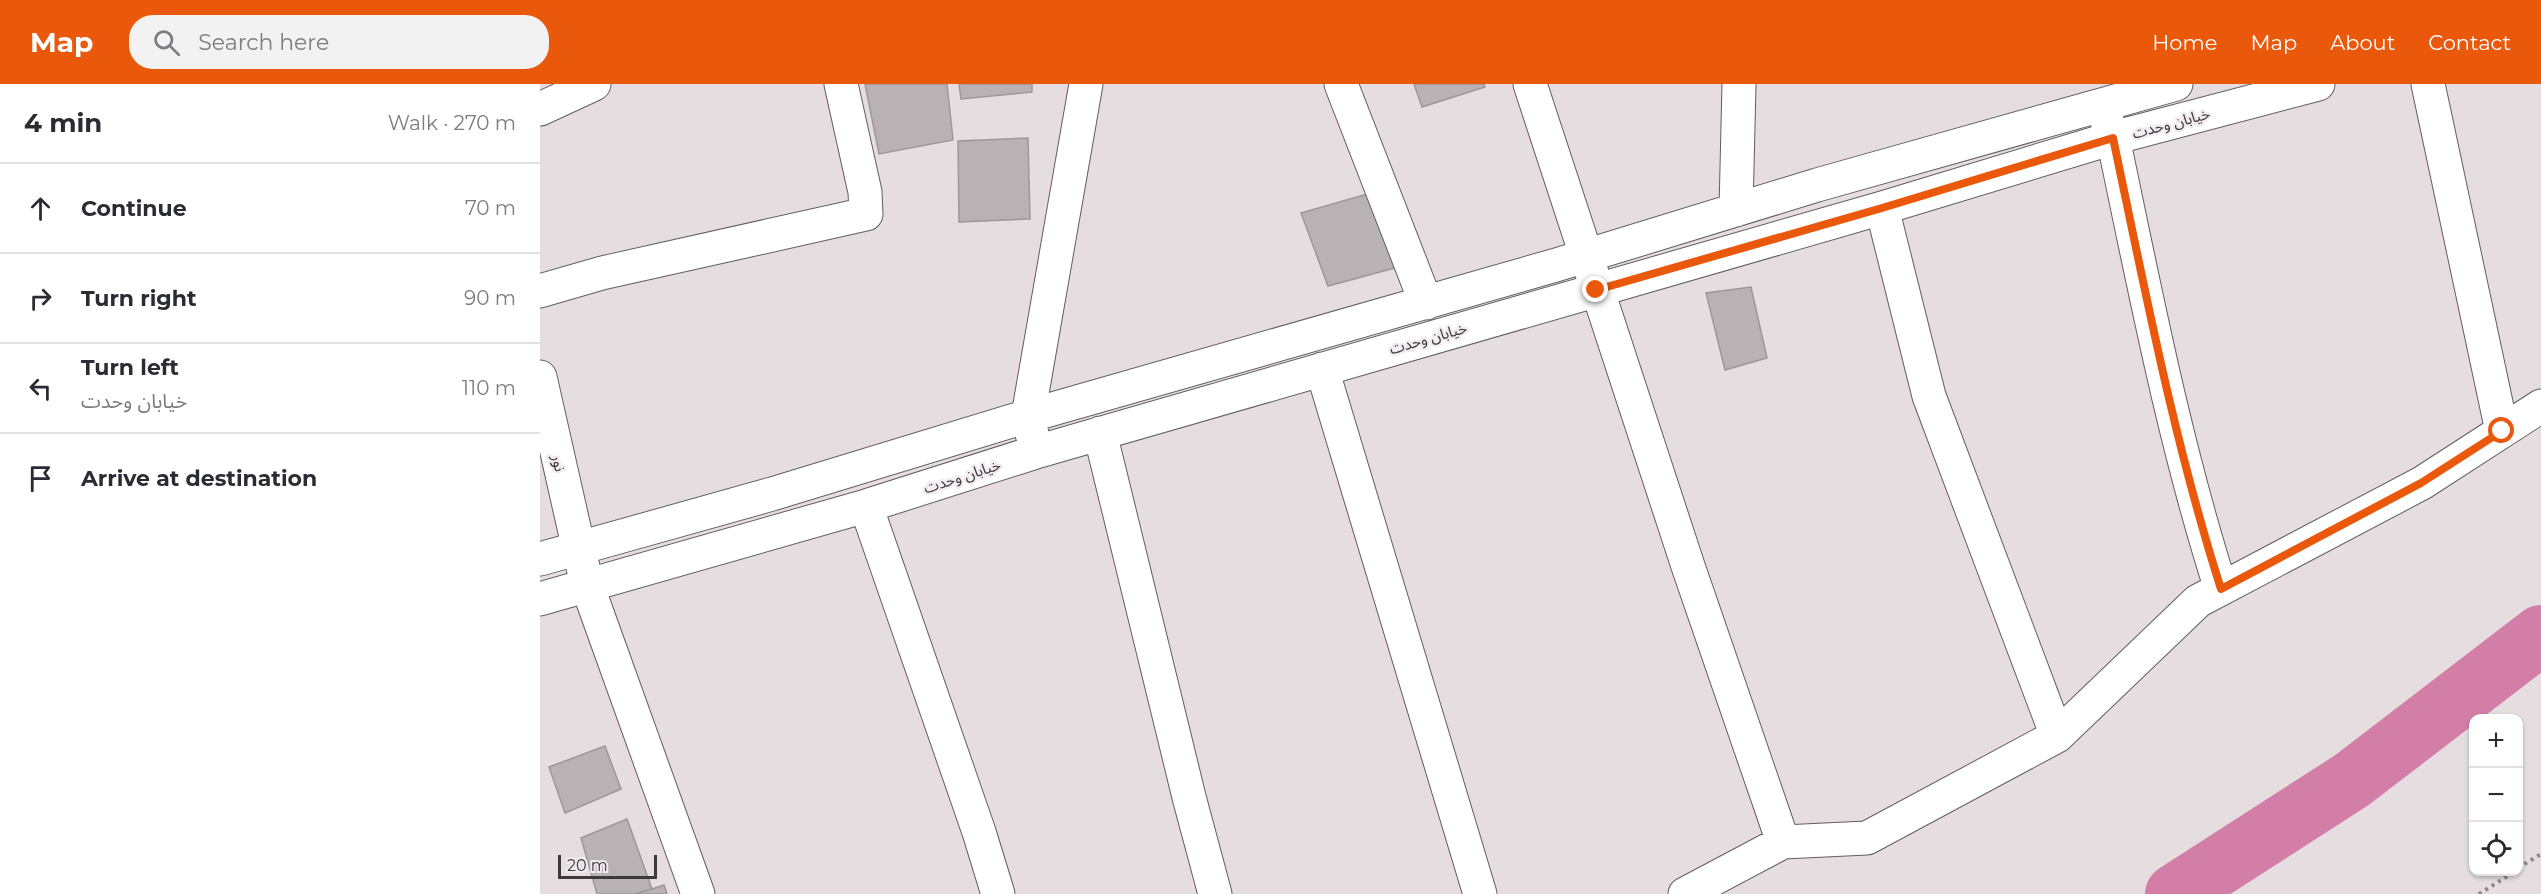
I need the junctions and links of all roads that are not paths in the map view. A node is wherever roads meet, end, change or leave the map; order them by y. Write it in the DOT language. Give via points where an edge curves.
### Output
graph roads {
  1 [pos="594,84"];
  2 [pos="841,84"];
  3 [pos="1086,84"];
  4 [pos="1341,84"];
  5 [pos="1530,84"];
  6 [pos="1739,84"];
  7 [pos="2176,84"];
  8 [pos="2318,84"];
  9 [pos="2428,84"];
  10 [pos="2100,94"];
  11 [pos="540,109"];
  12 [pos="2113,138"];
  13 [pos="1882,208"];
  14 [pos="1736,210"];
  15 [pos="1584,256"];
  16 [pos="1596,290"];
  17 [pos="540,291"];
  18 [pos="1426,303"];
  19 [pos="1322,369"];
  20 [pos="540,377"];
  21 [pos="2541,406"];
  22 [pos="1028,416"];
  23 [pos="2502,431"];
  24 [pos="1100,433"];
  25 [pos="1036,452"];
  26 [pos="866,506"];
  27 [pos="578,548"];
  28 [pos="540,559"];
  29 [pos="587,585"];
  30 [pos="2221,589"];
  31 [pos="540,599"];
  32 [pos="2057,736"];
  33 [pos="1783,842"];
  34 [pos="698,894"];
  35 [pos="998,894"];
  36 [pos="1215,894"];
  37 [pos="1480,894"];
  38 [pos="1685,894"];
  1 -- 11 [label="street"];
  2 -- 17 [label="street" via="865,192 866,214 614,270"];
  3 -- 22 [label="street"];
  4 -- 18 [label="street"];
  5 -- 15 [label="street"];
  6 -- 14 [label="street"];
  7 -- 10 [label="street"];
  8 -- 12 [label="street, خیابان وحدت"];
  9 -- 23 [label="street"];
  10 -- 12 [label="street"];
  10 -- 14 [label="street"];
  12 -- 13 [label="street, خیابان وحدت"];
  12 -- 30 [label="street" via="2175,425"];
  13 -- 16 [label="street, خیابان وحدت"];
  13 -- 32 [label="street" via="1929,396"];
  14 -- 15 [label="street"];
  15 -- 16 [label="street"];
  15 -- 18 [label="street"];
  16 -- 19 [label="street, خیابان وحدت"];
  16 -- 33 [label="street"];
  18 -- 22 [label="street"];
  19 -- 24 [label="street, خیابان وحدت"];
  19 -- 37 [label="street"];
  20 -- 27 [label="street, نور"];
  21 -- 23 [label="street"];
  22 -- 25 [label="street"];
  22 -- 27 [label="street"];
  23 -- 30 [label="street" via="2421,483"];
  24 -- 25 [label="street, خیابان وحدت"];
  24 -- 36 [label="street"];
  25 -- 26 [label="street, خیابان وحدت"];
  26 -- 29 [label="street, خیابان وحدت"];
  26 -- 35 [label="street"];
  27 -- 28 [label="street"];
  27 -- 29 [label="street, نور"];
  29 -- 31 [label="street, خیابان وحدت"];
  29 -- 34 [label="street, نور"];
  30 -- 32 [label="street" via="2198,601"];
  32 -- 33 [label="street" via="1867,838"];
  33 -- 38 [label="street"];
}
